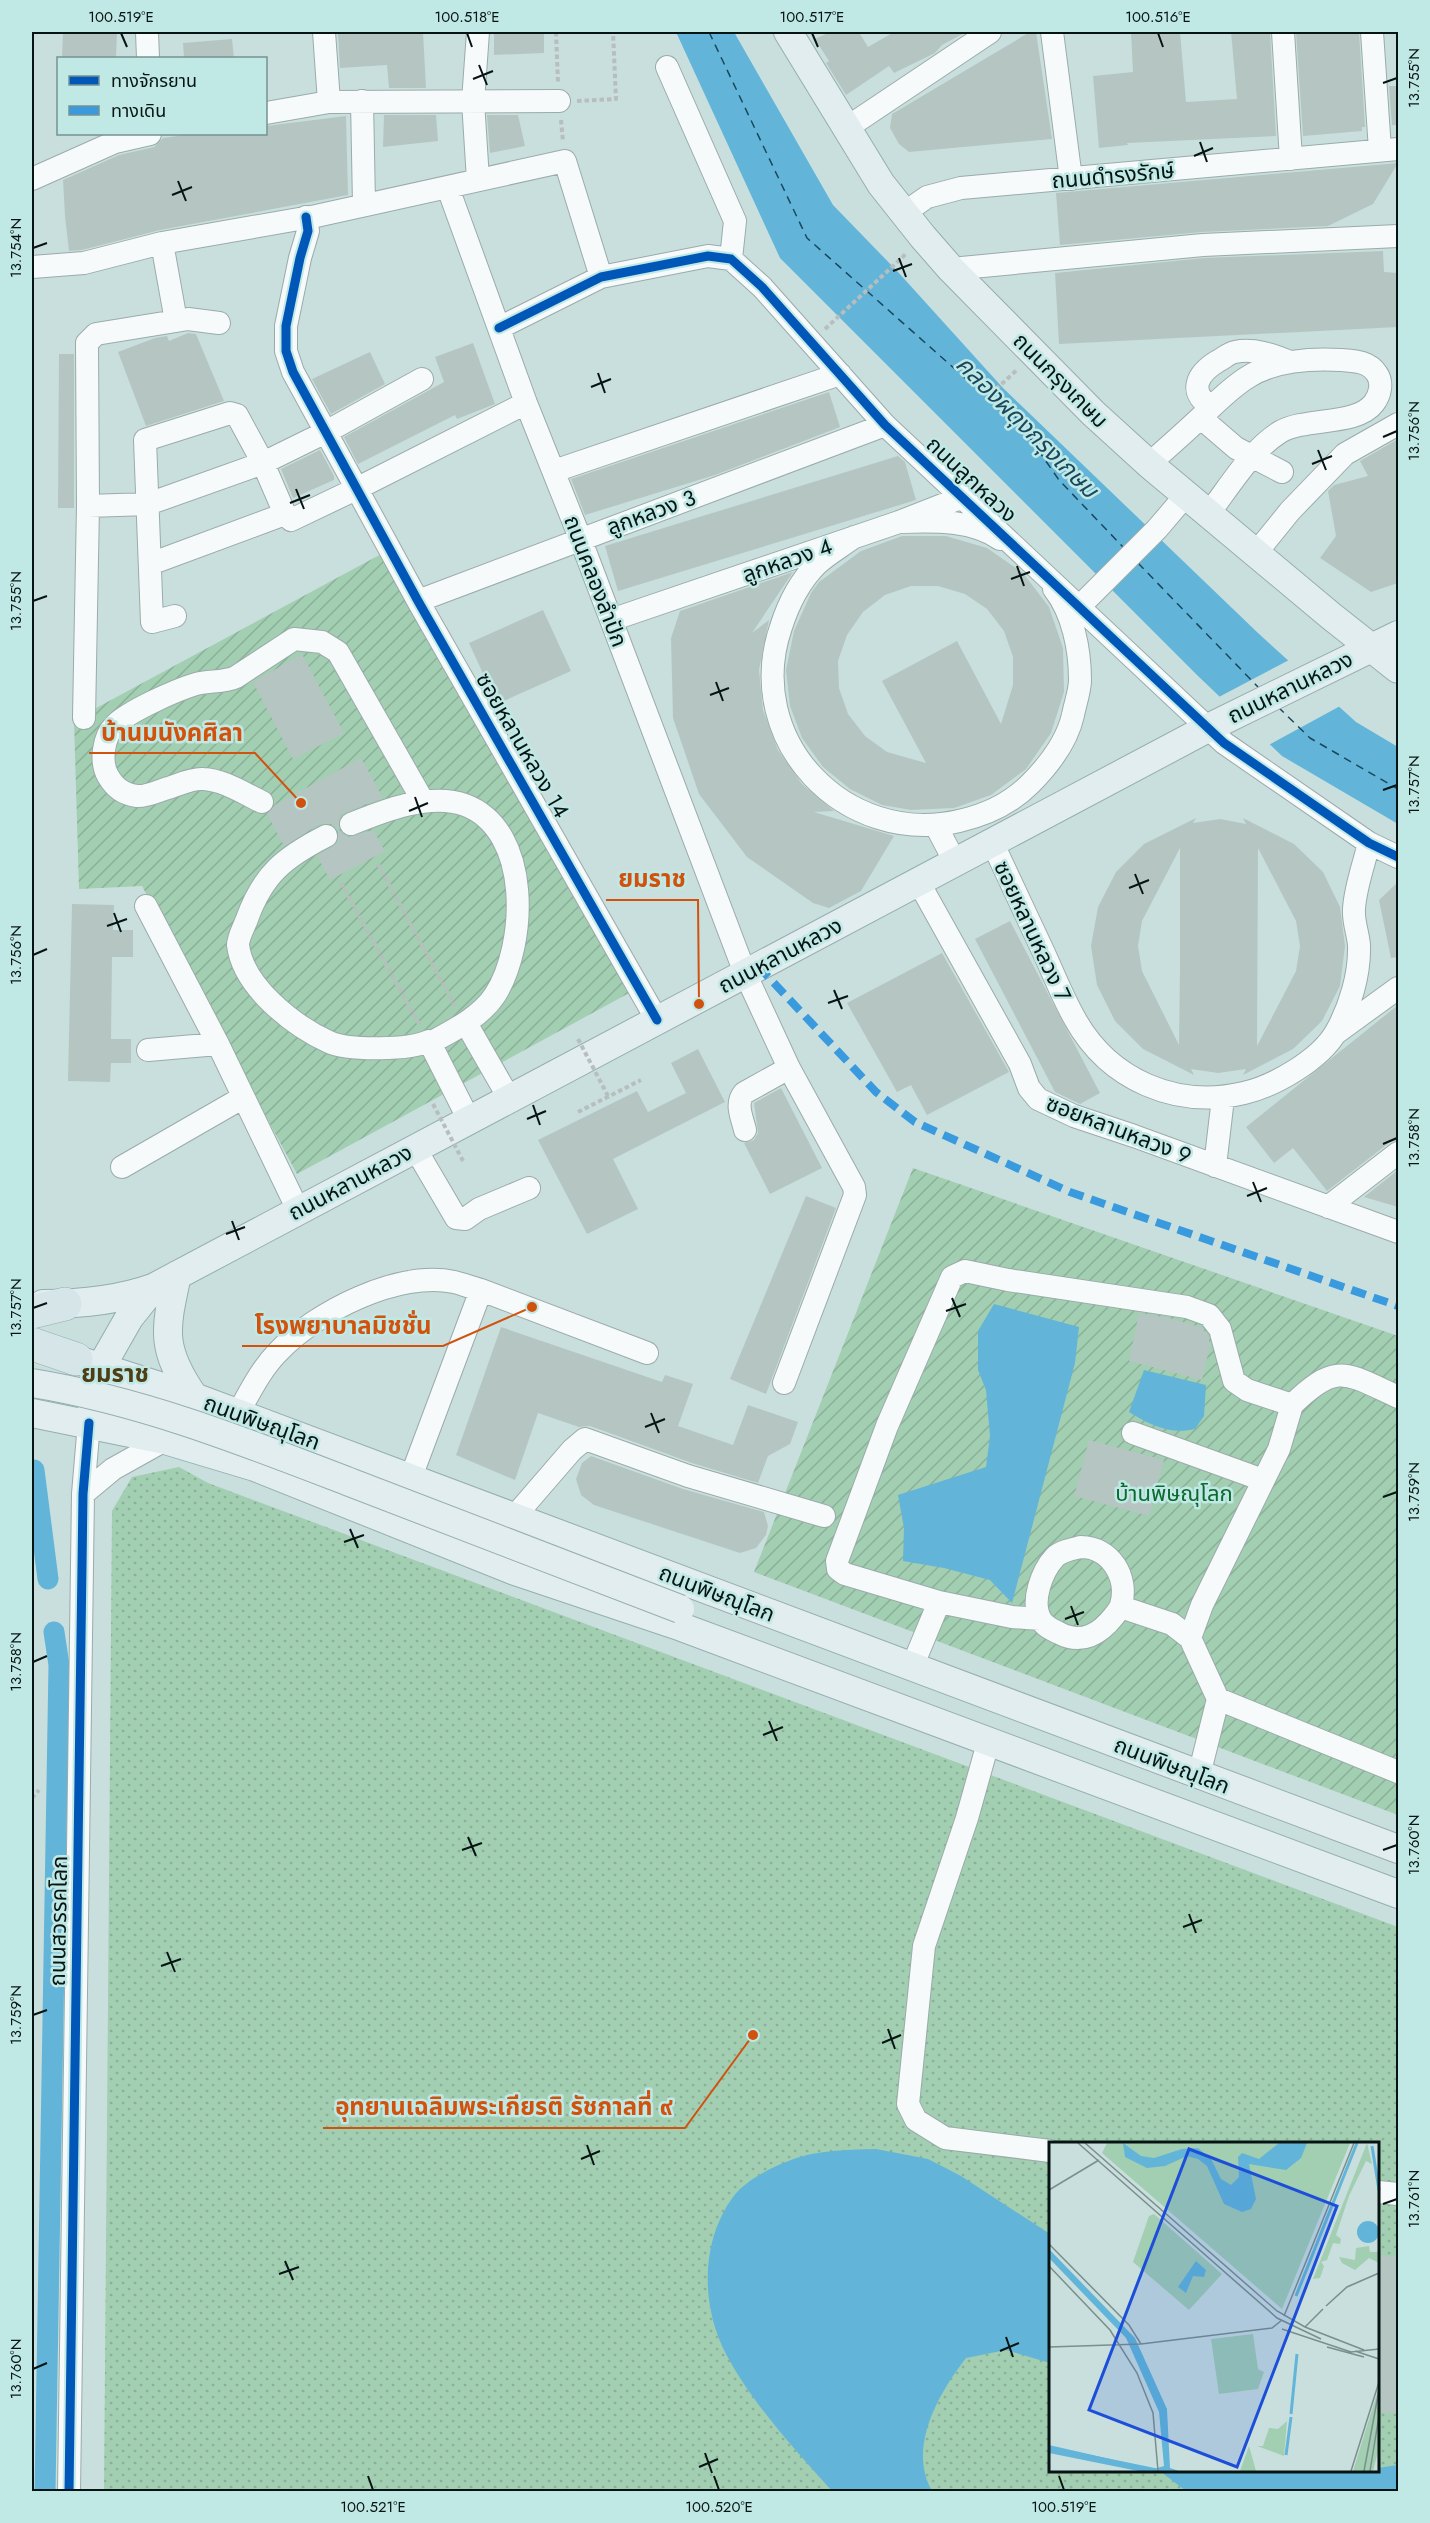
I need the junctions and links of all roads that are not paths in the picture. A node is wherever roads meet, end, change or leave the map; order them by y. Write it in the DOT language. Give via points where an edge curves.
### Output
graph roads {
  1 [pos="147,32"];
  2 [pos="324,32"];
  3 [pos="478,32"];
  4 [pos="790,32"];
  5 [pos="990,32"];
  6 [pos="1052,32"];
  7 [pos="1283,32"];
  8 [pos="1372,32"];
  9 [pos="148,57"];
  10 [pos="667,67"];
  11 [pos="362,101"];
  12 [pos="473,101"];
  13 [pos="559,101"];
  14 [pos="329,102"];
  15 [pos="267,112"];
  16 [pos="845,129"];
  17 [pos="146,135"];
  18 [pos="1389,150"];
  19 [pos="1291,159"];
  20 [pos="32,179"];
  21 [pos="1071,179"];
  22 [pos="478,180"];
  23 [pos="448,188"];
  24 [pos="364,204"];
  25 [pos="904,213"];
  26 [pos="306,217"];
  27 [pos="1398,236"];
  28 [pos="162,243"];
  29 [pos="731,258"];
  30 [pos="32,267"];
  31 [pos="951,269"];
  32 [pos="601,277"];
  33 [pos="176,321"];
  34 [pos="219,322"];
  35 [pos="499,328"];
  36 [pos="1290,362"];
  37 [pos="840,374"];
  38 [pos="422,379"];
  39 [pos="526,403"];
  40 [pos="1206,412"];
  41 [pos="1341,418"];
  42 [pos="1398,424"];
  43 [pos="885,425"];
  44 [pos="326,432"];
  45 [pos="1345,454"];
  46 [pos="1253,456"];
  47 [pos="264,463"];
  48 [pos="1149,464"];
  49 [pos="554,471"];
  50 [pos="1282,472"];
  51 [pos="358,488"];
  52 [pos="1186,495"];
  53 [pos="963,497"];
  54 [pos="148,504"];
  55 [pos="88,506"];
  56 [pos="1209,513"];
  57 [pos="285,514"];
  58 [pos="899,522"];
  59 [pos="854,537"];
  60 [pos="580,538"];
  61 [pos="1256,554"];
  62 [pos="1032,561"];
  63 [pos="150,564"];
  64 [pos="1087,599"];
  65 [pos="418,601"];
  66 [pos="175,616"];
  67 [pos="611,620"];
  68 [pos="1398,635"];
  69 [pos="1370,648"];
  70 [pos="1398,669"];
  71 [pos="84,718"];
  72 [pos="1220,722"];
  73 [pos="423,801"];
  74 [pos="262,802"];
  75 [pos="351,824"];
  76 [pos="936,826"];
  77 [pos="326,836"];
  78 [pos="992,842"];
  79 [pos="1369,843"];
  80 [pos="1398,857"];
  81 [pos="955,862"];
  82 [pos="918,881"];
  83 [pos="146,906"];
  84 [pos="745,973"];
  85 [pos="1398,988"];
  86 [pos="657,1020"];
  87 [pos="466,1024"];
  88 [pos="1335,1034"];
  89 [pos="429,1042"];
  90 [pos="218,1044"];
  91 [pos="148,1050"];
  92 [pos="789,1068"];
  93 [pos="242,1098"];
  94 [pos="509,1098"];
  95 [pos="1222,1098"];
  96 [pos="469,1119"];
  97 [pos="745,1130"];
  98 [pos="415,1148"];
  99 [pos="1398,1153"];
  100 [pos="1215,1166"];
  101 [pos="122,1167"];
  102 [pos="529,1188"];
  103 [pos="1328,1207"];
  104 [pos="298,1210"];
  105 [pos="1398,1232"];
  106 [pos="165,1281"];
  107 [pos="481,1290"];
  108 [pos="32,1304"];
  109 [pos="65,1304"];
  110 [pos="32,1312"];
  111 [pos="32,1344"];
  112 [pos="647,1353"];
  113 [pos="32,1356"];
  114 [pos="89,1363"];
  115 [pos="32,1383"];
  116 [pos="784,1383"];
  117 [pos="32,1395"];
  118 [pos="194,1396"];
  119 [pos="1398,1396"];
  120 [pos="1292,1405"];
  121 [pos="32,1413"];
  122 [pos="238,1413"];
  123 [pos="89,1423"];
  124 [pos="1133,1433"];
  125 [pos="165,1440"];
  126 [pos="411,1477"];
  127 [pos="1263,1480"];
  128 [pos="83,1494"];
  129 [pos="516,1516"];
  130 [pos="824,1516"];
  131 [pos="939,1602"];
  132 [pos="1121,1607"];
  133 [pos="1040,1619"];
  134 [pos="1190,1638"];
  135 [pos="912,1667"];
  136 [pos="1218,1699"];
  137 [pos="901,1710"];
  138 [pos="988,1743"];
  139 [pos="1398,1772"];
  140 [pos="1199,1775"];
  141 [pos="1398,1849"];
  142 [pos="1398,1894"];
  143 [pos="1049,2151"];
  144 [pos="1379,2192"];
  145 [pos="1398,2194"];
  146 [pos="69,2492"];
  1 -- 9 [label="street"];
  2 -- 14 [label="street"];
  3 -- 12 [label="street"];
  4 -- 16 [label="main road, ถนนกรุงเกษม"];
  5 -- 16 [label="street"];
  6 -- 21 [label="street"];
  7 -- 19 [label="street"];
  8 -- 18 [label="street"];
  10 -- 29 [label="street" via="735,221"];
  11 -- 12 [label="street"];
  11 -- 14 [label="street"];
  11 -- 24 [label="street"];
  12 -- 13 [label="street"];
  12 -- 22 [label="street"];
  14 -- 15 [label="street"];
  16 -- 25 [label="main road, ถนนกรุงเกษม"];
  17 -- 20 [label="street" via="115,142"];
  18 -- 19 [label="street, ถนนดำรงรักษ์"];
  19 -- 21 [label="street, ถนนดำรงรักษ์"];
  21 -- 25 [label="street, ถนนดำรงรักษ์" via="952,190 927,197"];
  22 -- 23 [label="street"];
  22 -- 32 [label="street" via="565,161"];
  23 -- 24 [label="street"];
  23 -- 35 [label="street, ถนนคลองลำปัก"];
  24 -- 26 [label="street"];
  25 -- 31 [label="main road, ถนนกรุงเกษม"];
  26 -- 28 [label="street"];
  26 -- 44 [label="street, ซอยหลานหลวง 14" via="308,231 286,326 286,351 293,372"];
  27 -- 31 [label="street" via="1203,245"];
  28 -- 30 [label="street" via="84,263"];
  28 -- 33 [label="street"];
  29 -- 32 [label="street" via="708,256"];
  29 -- 37 [label="street, ถนนลูกหลวง"];
  31 -- 48 [label="main road, ถนนกรุงเกษม" via="1034,355"];
  32 -- 35 [label="street"];
  33 -- 34 [label="street"];
  33 -- 55 [label="street" via="96,334 87,343"];
  35 -- 39 [label="street, ถนนคลองลำปัก"];
  36 -- 40 [label="street" via="1247,377"];
  36 -- 40 [label="street" via="1254,351 1233,352 1207,367 1198,379 1198,393"];
  36 -- 41 [label="street" via="1341,360 1360,362 1374,369 1380,376 1381,390 1374,404 1361,414"];
  37 -- 43 [label="street, ถนนลูกหลวง"];
  37 -- 49 [label="street"];
  38 -- 44 [label="street"];
  39 -- 49 [label="street, ถนนคลองลำปัก"];
  39 -- 51 [label="street"];
  40 -- 46 [label="street" via="1236,448"];
  40 -- 48 [label="street"];
  41 -- 45 [label="street"];
  41 -- 46 [label="street" via="1283,430"];
  42 -- 45 [label="street"];
  43 -- 53 [label="street, ถนนลูกหลวง"];
  43 -- 60 [label="street, ลูกหลวง 3"];
  44 -- 47 [label="street"];
  44 -- 51 [label="street, ซอยหลานหลวง 14"];
  45 -- 61 [label="street" via="1290,511"];
  46 -- 50 [label="street"];
  46 -- 56 [label="street"];
  47 -- 54 [label="street"];
  47 -- 54 [label="street" via="237,416 230,412 145,440"];
  47 -- 57 [label="street"];
  48 -- 52 [label="main road, ถนนกรุงเกษม"];
  49 -- 60 [label="street, ถนนคลองลำปัก"];
  51 -- 57 [label="street" via="291,520"];
  51 -- 65 [label="street, ซอยหลานหลวง 14"];
  52 -- 56 [label="main road, ถนนกรุงเกษม"];
  52 -- 64 [label="street"];
  53 -- 58 [label="street, ลูกหลวง 4"];
  53 -- 62 [label="street, ถนนลูกหลวง"];
  54 -- 55 [label="street"];
  54 -- 63 [label="street"];
  55 -- 71 [label="street"];
  56 -- 61 [label="main road, ถนนกรุงเกษม"];
  57 -- 63 [label="street"];
  58 -- 59 [label="street, ลูกหลวง 4"];
  58 -- 62 [label="street" via="947,521 993,534"];
  59 -- 67 [label="street, ลูกหลวง 4"];
  59 -- 76 [label="street" via="816,565 789,603 774,647 776,704 786,737 811,776 847,805 890,823"];
  60 -- 65 [label="street, ลูกหลวง 3"];
  60 -- 67 [label="street, ถนนคลองลำปัก"];
  61 -- 69 [label="main road, ถนนกรุงเกษม"];
  62 -- 64 [label="street, ถนนลูกหลวง"];
  62 -- 76 [label="street" via="1059,596 1076,637 1080,681 1071,724 1050,763 1019,795 980,816"];
  63 -- 66 [label="street" via="152,622"];
  64 -- 72 [label="street, ถนนลูกหลวง"];
  65 -- 86 [label="street, ซอยหลานหลวง 14"];
  67 -- 84 [label="street, ถนนคลองลำปัก"];
  68 -- 69 [label="main road, ถนนหลานหลวง"];
  69 -- 70 [label="main road, ถนนกรุงเกษม"];
  69 -- 72 [label="main road, ถนนหลานหลวง"];
  72 -- 78 [label="main road, ถนนหลานหลวง"];
  72 -- 79 [label="street, ถนนลูกหลวง" via="1224,743"];
  73 -- 74 [label="street" via="338,652 322,642 294,639 236,677 198,683 163,698 123,719 108,735 105,771 124,793 140,796 201,779 227,784"];
  73 -- 75 [label="street"];
  73 -- 87 [label="street" via="465,805 487,818 502,836 519,901 510,963 494,996"];
  76 -- 81 [label="street"];
  77 -- 89 [label="street" via="280,864 254,899 238,943 244,966 255,985 290,1018 331,1043 387,1049"];
  78 -- 81 [label="main road, ถนนหลานหลวง"];
  78 -- 95 [label="street, ซอยหลานหลวง 7" via="1075,1019 1097,1050 1116,1068 1161,1092 1191,1098"];
  79 -- 80 [label="street, ถนนลูกหลวง"];
  79 -- 88 [label="street" via="1354,909 1359,945 1355,981"];
  81 -- 82 [label="main road, ถนนหลานหลวง"];
  82 -- 84 [label="main road, ถนนหลานหลวง"];
  82 -- 100 [label="street, ซอยหลานหลวง 9" via="1038,1099 1074,1116"];
  83 -- 90 [label="street"];
  84 -- 86 [label="main road, ถนนหลานหลวง"];
  84 -- 92 [label="street, ถนนคลองลำปัก"];
  85 -- 88 [label="street, ซอยหลานหลวง 7"];
  86 -- 94 [label="main road, ถนนหลานหลวง"];
  87 -- 89 [label="street"];
  87 -- 94 [label="street"];
  88 -- 95 [label="street, ซอยหลานหลวง 7" via="1290,1075 1261,1089"];
  89 -- 96 [label="street"];
  90 -- 91 [label="street"];
  90 -- 93 [label="street"];
  92 -- 97 [label="street" via="744,1092 739,1109"];
  92 -- 116 [label="street, ถนนคลองลำปัก" via="855,1195"];
  93 -- 101 [label="street"];
  93 -- 104 [label="street"];
  94 -- 96 [label="main road, ถนนหลานหลวง"];
  95 -- 100 [label="street"];
  96 -- 98 [label="main road, ถนนหลานหลวง"];
  98 -- 102 [label="street" via="456,1218 465,1220 479,1209"];
  98 -- 104 [label="main road, ถนนหลานหลวง"];
  99 -- 103 [label="street"];
  100 -- 103 [label="street, ซอยหลานหลวง 9"];
  103 -- 105 [label="street, ซอยหลานหลวง 9"];
  104 -- 106 [label="main road, ถนนหลานหลวง"];
  106 -- 109 [label="main road" via="131,1295"];
  106 -- 114 [label="main road, ถนนหลานหลวง"];
  106 -- 118 [label="main road" via="166,1324 175,1365"];
  107 -- 112 [label="street"];
  107 -- 122 [label="street" via="453,1281 411,1282 349,1302 295,1335 276,1353"];
  107 -- 126 [label="street"];
  108 -- 109 [label="main road"];
  109 -- 110 [label="highway"];
  111 -- 114 [label="highway"];
  113 -- 114 [label="main road, ถนนพิษณุโลก"];
  114 -- 117 [label="main road"];
  114 -- 118 [label="main road, ถนนพิษณุโลก"];
  114 -- 123 [label="main road, ถนนหลานหลวง"];
  115 -- 137 [label="main road, bridge" via="104,1398 248,1443 816,1661"];
  118 -- 122 [label="main road, ถนนพิษณุโลก"];
  119 -- 120 [label="street" via="1355,1377 1334,1375 1314,1383"];
  120 -- 127 [label="street" via="1279,1449"];
  120 -- 131 [label="street" via="1247,1390 1234,1381 1220,1329 1209,1316 1187,1307 959,1273 952,1277 887,1426 837,1561 838,1569 845,1574"];
  121 -- 123 [label="main road, ถนนพิษณุโลก"];
  122 -- 126 [label="main road, ถนนพิษณุโลก"];
  123 -- 125 [label="main road, ถนนพิษณุโลก"];
  123 -- 128 [label="street, ถนนสวรรคโลก"];
  124 -- 127 [label="street"];
  125 -- 128 [label="street" via="113,1469"];
  125 -- 137 [label="main road, ถนนพิษณุโลก" via="255,1467 515,1572 676,1625"];
  126 -- 129 [label="main road, ถนนพิษณุโลก"];
  127 -- 134 [label="street"];
  128 -- 146 [label="street, ถนนสวรรคโลก"];
  129 -- 130 [label="street" via="585,1439 688,1476"];
  129 -- 135 [label="main road, ถนนพิษณุโลก"];
  131 -- 133 [label="street"];
  131 -- 135 [label="street"];
  132 -- 133 [label="street" via="1104,1629 1087,1638 1064,1636"];
  132 -- 133 [label="street" via="1123,1588 1113,1560 1092,1547 1081,1547 1057,1555 1044,1575 1036,1602"];
  132 -- 134 [label="street" via="1172,1624"];
  134 -- 136 [label="street"];
  135 -- 140 [label="main road, ถนนพิษณุโลก"];
  136 -- 139 [label="street"];
  136 -- 140 [label="street"];
  137 -- 138 [label="main road, ถนนพิษณุโลก"];
  138 -- 142 [label="main road, ถนนพิษณุโลก"];
  138 -- 143 [label="street" via="924,1946 908,2104 916,2120 945,2138"];
  140 -- 141 [label="main road, ถนนพิษณุโลก"];
  144 -- 145 [label="street"];
}
